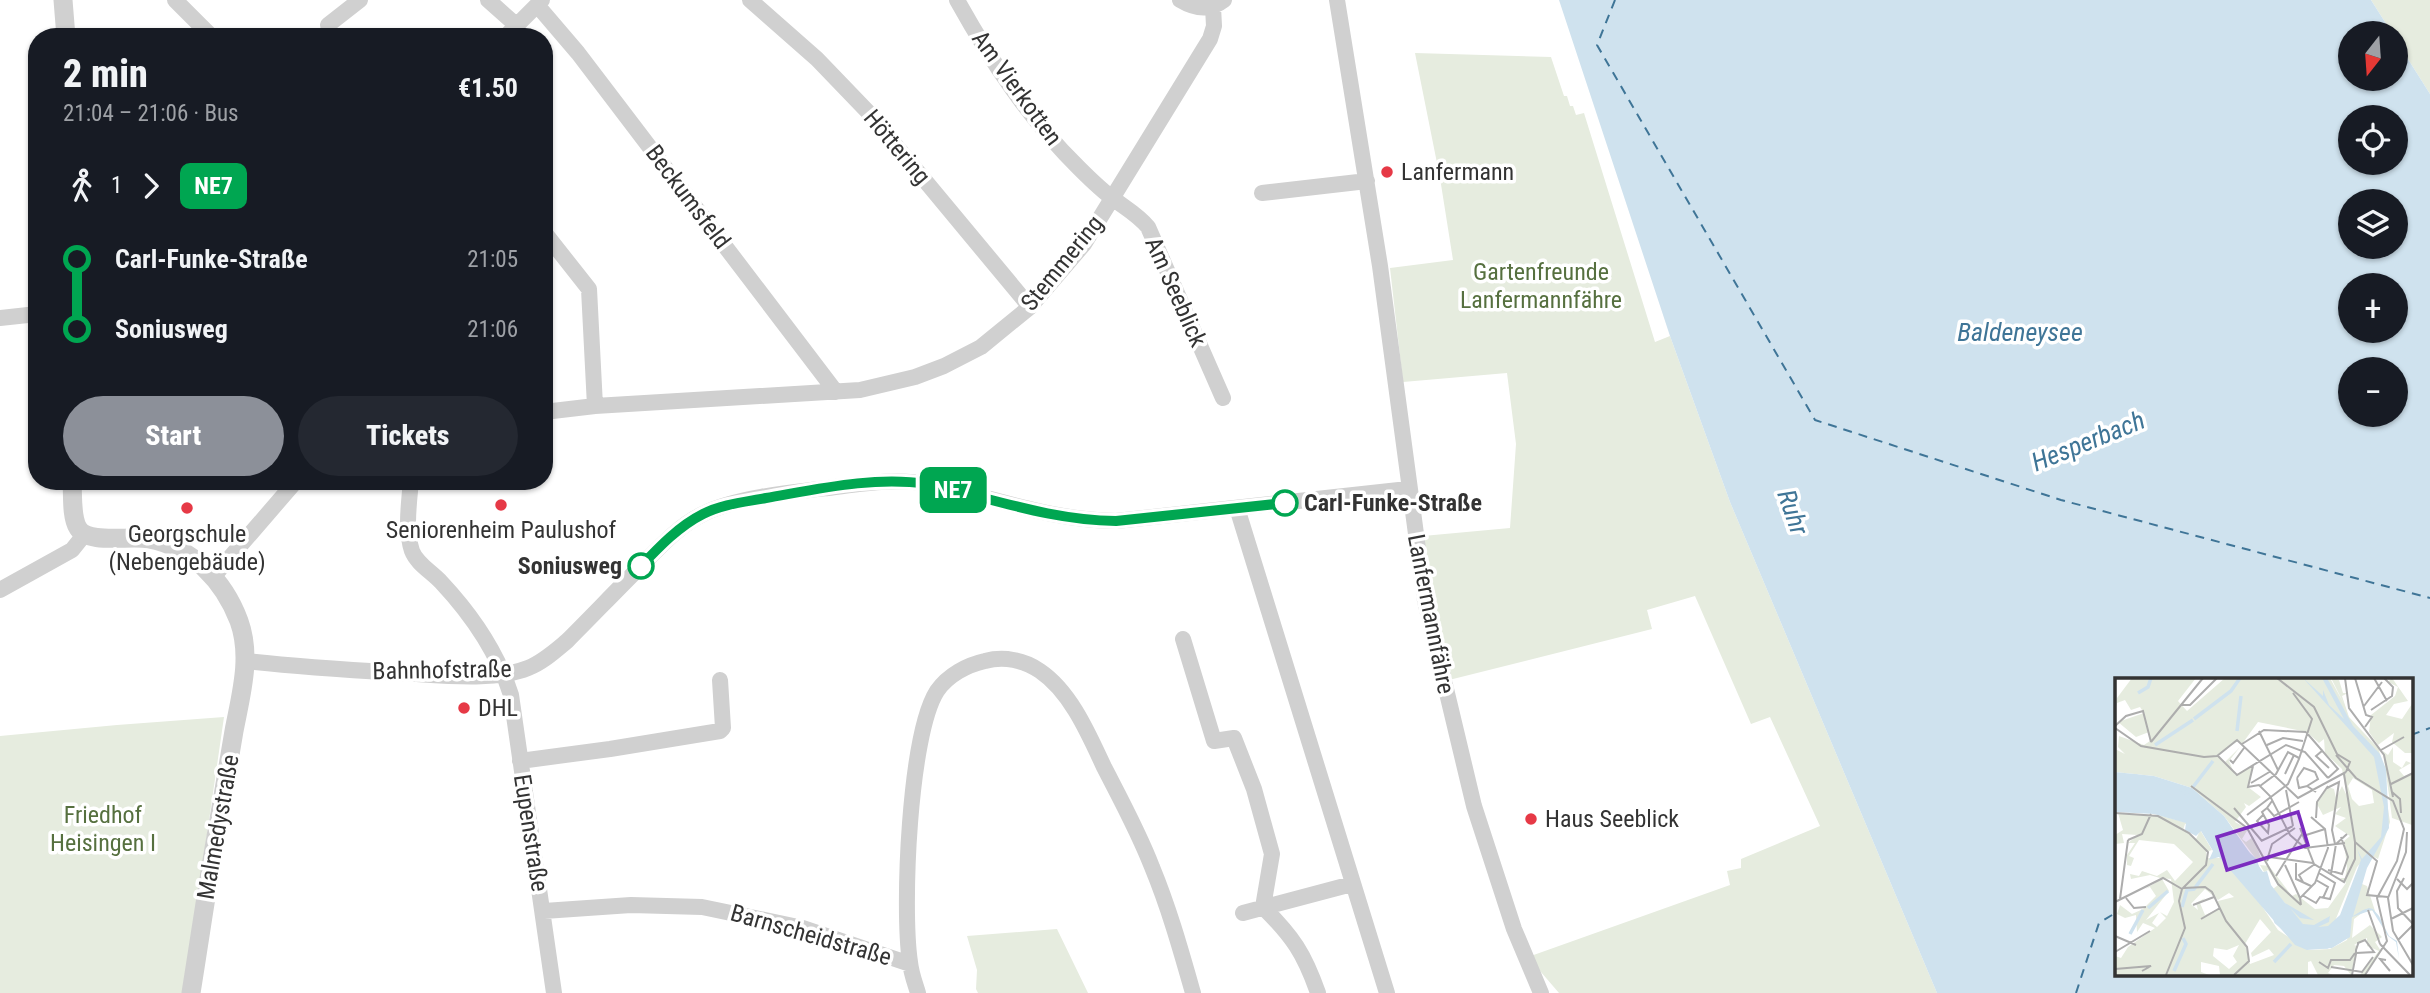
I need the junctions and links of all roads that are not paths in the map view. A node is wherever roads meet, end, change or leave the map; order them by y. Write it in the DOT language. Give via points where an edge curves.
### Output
graph roads {
  1 [pos="64,0"];
  2 [pos="175,0"];
  3 [pos="360,0"];
  4 [pos="488,0"];
  5 [pos="750,0"];
  6 [pos="957,0"];
  7 [pos="1180,0"];
  8 [pos="1337,0"];
  9 [pos="539,3"];
  10 [pos="1212,5"];
  11 [pos="328,25"];
  12 [pos="66,28"];
  13 [pos="203,28"];
  14 [pos="508,28"];
  15 [pos="513,28"];
  16 [pos="1367,181"];
  17 [pos="1262,193"];
  18 [pos="1114,199"];
  19 [pos="553,243"];
  20 [pos="1030,307"];
  21 [pos="28,315"];
  22 [pos="0,318"];
  23 [pos="836,392"];
  24 [pos="1223,398"];
  25 [pos="595,407"];
  26 [pos="553,411"];
  27 [pos="1408,489"];
  28 [pos="73,490"];
  29 [pos="288,490"];
  30 [pos="410,490"];
  31 [pos="1237,508"];
  32 [pos="84,535"];
  33 [pos="214,576"];
  34 [pos="0,590"];
  35 [pos="1184,639"];
  36 [pos="246,661"];
  37 [pos="504,674"];
  38 [pos="720,680"];
  39 [pos="520,761"];
  40 [pos="1352,884"];
  41 [pos="1262,907"];
  42 [pos="544,911"];
  43 [pos="1243,913"];
  44 [pos="910,964"];
  45 [pos="191,993"];
  46 [pos="554,993"];
  47 [pos="918,993"];
  48 [pos="1193,993"];
  49 [pos="1318,993"];
  50 [pos="1387,993"];
  51 [pos="1541,993"];
  1 -- 12 [label="street"];
  2 -- 13 [label="street"];
  3 -- 11 [label="street"];
  4 -- 14 [label="street"];
  5 -- 20 [label="street, Höttering" via="868,112"];
  6 -- 18 [label="street, Am Vierkotten" via="1029,113 1079,169"];
  7 -- 10 [label="street"];
  8 -- 16 [label="street, Lanfermannfähre"];
  9 -- 15 [label="street"];
  9 -- 23 [label="street, Beckumsfeld"];
  10 -- 18 [label="street, Stemmering" via="1210,39"];
  16 -- 17 [label="street"];
  16 -- 27 [label="street, Lanfermannfähre"];
  18 -- 20 [label="street, Stemmering" via="1084,244"];
  18 -- 24 [label="street, Am Seeblick" via="1148,227"];
  19 -- 25 [label="street" via="589,289"];
  20 -- 23 [label="street, Stemmering" via="989,342 943,366 915,377"];
  21 -- 22 [label="street"];
  23 -- 25 [label="street, Stemmering"];
  25 -- 26 [label="street, Stemmering"];
  27 -- 31 [label="street, Bahnhofstraße"];
  27 -- 51 [label="street, Lanfermannfähre" via="1424,601 1474,806 1514,929"];
  28 -- 32 [label="street" via="75,521"];
  29 -- 33 [label="street"];
  30 -- 37 [label="street, Eupenstraße" via="413,551 418,561 461,605"];
  31 -- 37 [label="street, Bahnhofstraße" via="1116,521 1072,519 910,481 863,483 737,503 703,513 687,524 553,653 527,668"];
  31 -- 40 [label="street"];
  32 -- 33 [label="street" via="148,538 169,544"];
  32 -- 34 [label="street" via="72,550"];
  33 -- 36 [label="street" via="238,621"];
  35 -- 41 [label="street" via="1214,741 1234,737 1254,789 1272,854"];
  36 -- 37 [label="street, Bahnhofstraße" via="347,671"];
  36 -- 45 [label="street, Malmedystraße"];
  37 -- 39 [label="street, Eupenstraße"];
  38 -- 39 [label="street" via="720,731"];
  39 -- 42 [label="street, Eupenstraße"];
  40 -- 41 [label="street"];
  40 -- 50 [label="street"];
  41 -- 43 [label="street"];
  41 -- 49 [label="street" via="1297,944"];
  42 -- 44 [label="street, Barnscheidstraße" via="702,907 789,924"];
  42 -- 46 [label="street, Eupenstraße"];
  44 -- 47 [label="street"];
  44 -- 48 [label="street" via="906,920 912,815 927,709 954,674 981,662 1010,660 1032,666 1051,680 1090,740 1152,864"];
}
